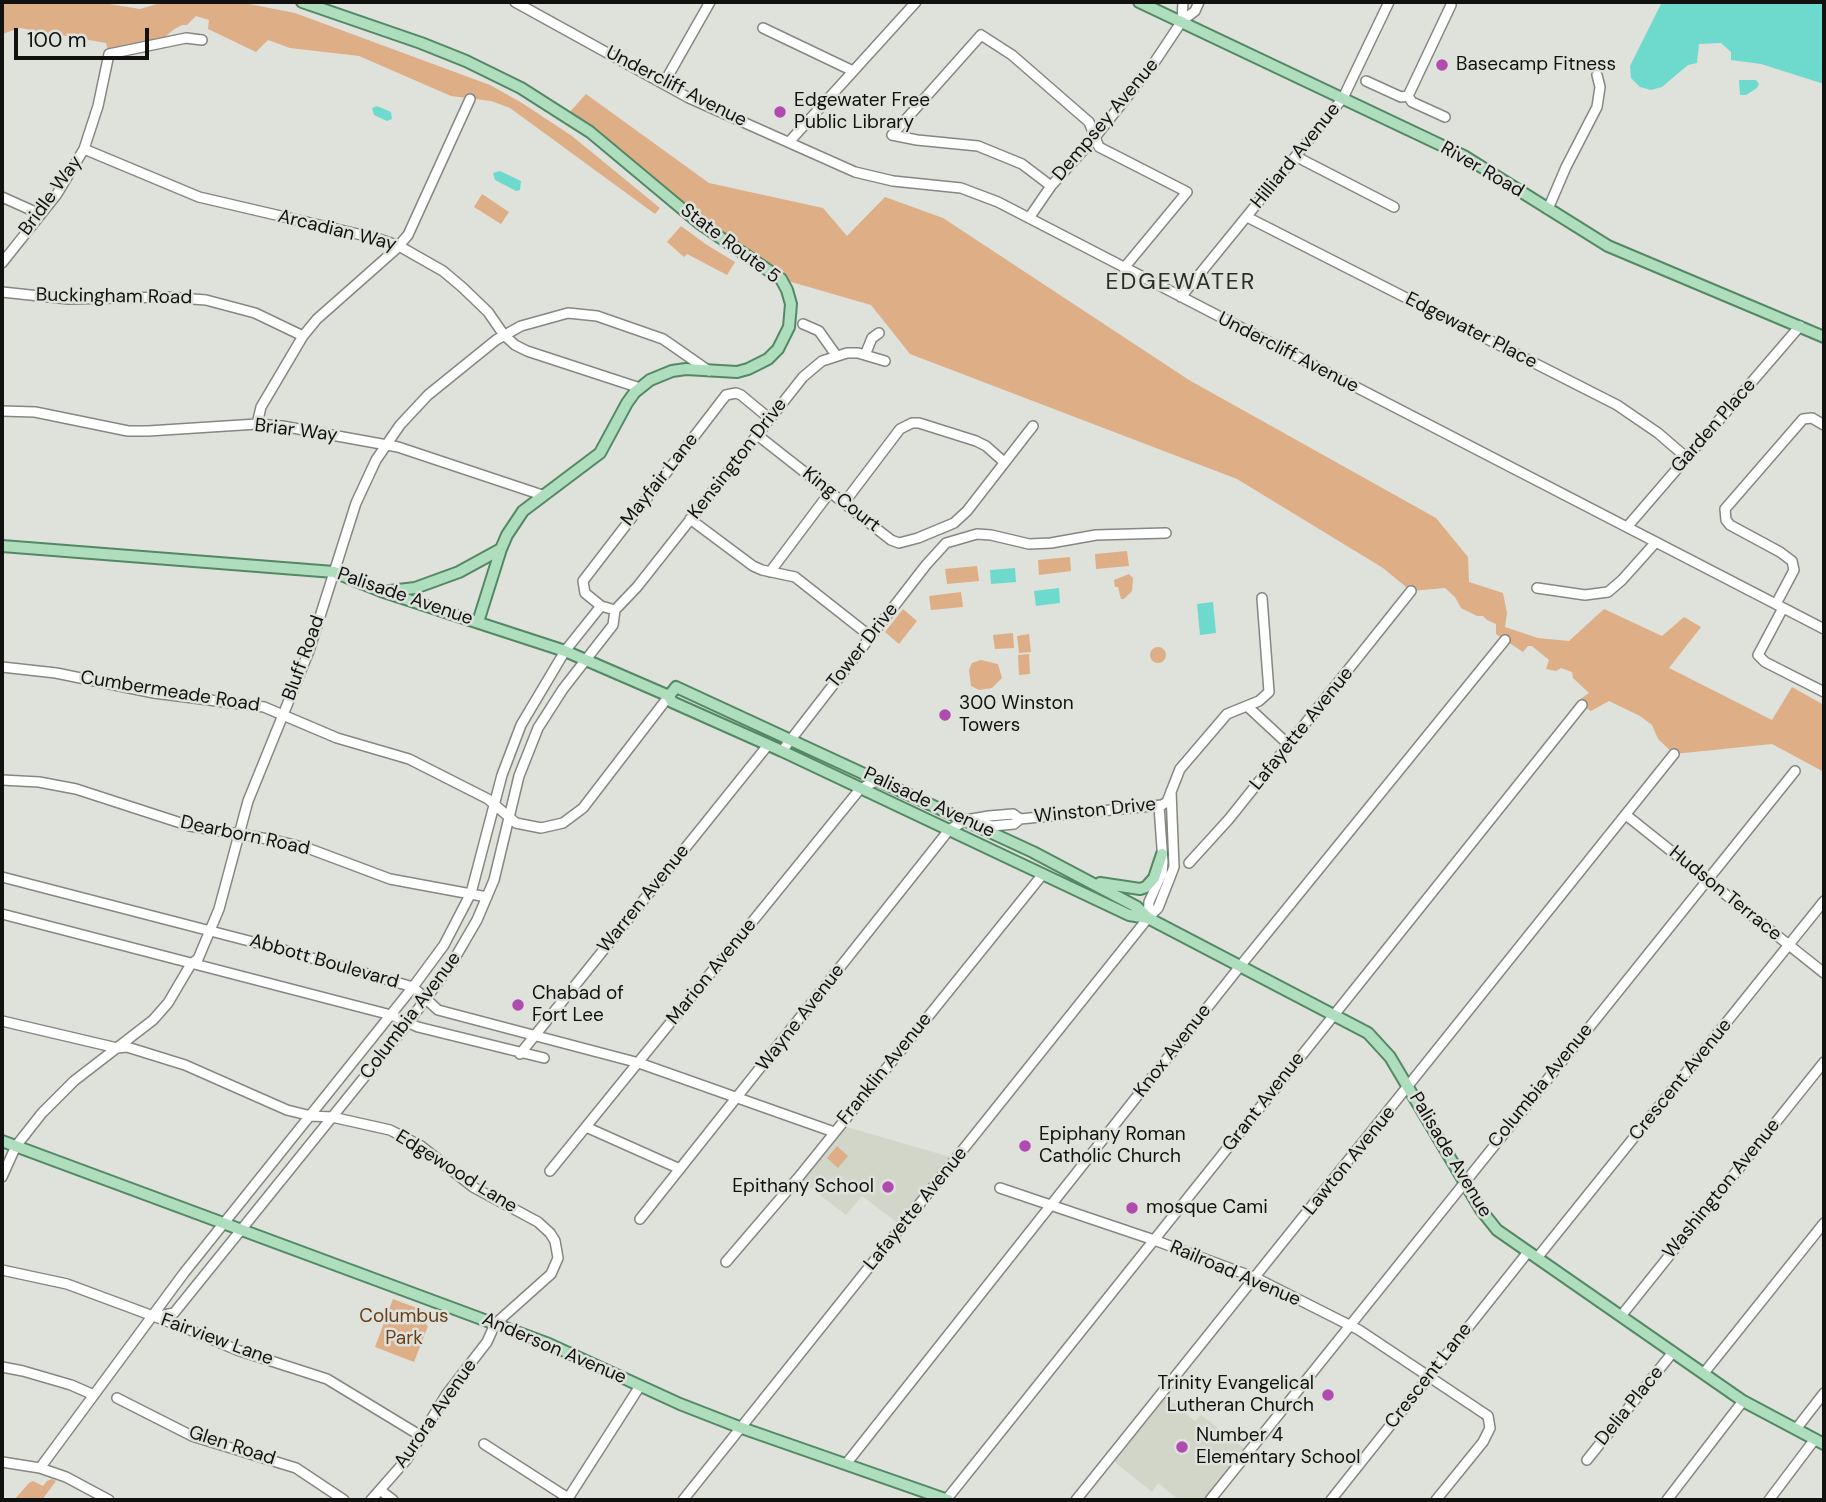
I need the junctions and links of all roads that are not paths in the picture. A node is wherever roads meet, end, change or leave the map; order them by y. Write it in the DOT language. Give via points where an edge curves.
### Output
graph roads {
  1 [pos="302,2"];
  2 [pos="515,2"];
  3 [pos="710,2"];
  4 [pos="916,2"];
  5 [pos="1139,2"];
  6 [pos="1183,2"];
  7 [pos="1199,2"];
  8 [pos="1390,2"];
  9 [pos="1451,5"];
  10 [pos="1182,21"];
  11 [pos="763,28"];
  12 [pos="202,40"];
  13 [pos="853,71"];
  14 [pos="1597,75"];
  15 [pos="1366,81"];
  16 [pos="664,83"];
  17 [pos="1408,96"];
  18 [pos="1343,98"];
  19 [pos="470,99"];
  20 [pos="1445,117"];
  21 [pos="1096,135"];
  22 [pos="789,142"];
  23 [pos="84,149"];
  24 [pos="1297,157"];
  25 [pos="1051,186"];
  26 [pos="2,197"];
  27 [pos="1394,207"];
  28 [pos="1548,209"];
  29 [pos="40,214"];
  30 [pos="1247,217"];
  31 [pos="1029,218"];
  32 [pos="399,246"];
  33 [pos="2,263"];
  34 [pos="1124,268"];
  35 [pos="2,292"];
  36 [pos="1181,297"];
  37 [pos="803,324"];
  38 [pos="1800,326"];
  39 [pos="879,333"];
  40 [pos="504,335"];
  41 [pos="303,336"];
  42 [pos="1824,337"];
  43 [pos="836,355"];
  44 [pos="865,355"];
  45 [pos="885,361"];
  46 [pos="711,372"];
  47 [pos="640,388"];
  48 [pos="2,411"];
  49 [pos="770,419"];
  50 [pos="257,424"];
  51 [pos="1824,425"];
  52 [pos="1034,426"];
  53 [pos="756,434"];
  54 [pos="386,444"];
  55 [pos="1687,458"];
  56 [pos="1004,462"];
  57 [pos="830,492"];
  58 [pos="542,495"];
  59 [pos="844,503"];
  60 [pos="690,519"];
  61 [pos="1627,527"];
  62 [pos="1166,533"];
  63 [pos="1656,542"];
  64 [pos="2,547"];
  65 [pos="501,549"];
  66 [pos="334,572"];
  67 [pos="770,572"];
  68 [pos="1537,587"];
  69 [pos="382,591"];
  70 [pos="1411,591"];
  71 [pos="1262,598"];
  72 [pos="601,606"];
  73 [pos="1779,606"];
  74 [pos="615,610"];
  75 [pos="478,622"];
  76 [pos="1824,629"];
  77 [pos="870,636"];
  78 [pos="1504,640"];
  79 [pos="565,651"];
  80 [pos="585,660"];
  81 [pos="2,667"];
  82 [pos="1824,692"];
  83 [pos="669,696"];
  84 [pos="1582,705"];
  85 [pos="1247,706"];
  86 [pos="283,715"];
  87 [pos="790,740"];
  88 [pos="768,745"];
  89 [pos="1289,745"];
  90 [pos="782,751"];
  91 [pos="1674,754"];
  92 [pos="1795,771"];
  93 [pos="2,780"];
  94 [pos="878,780"];
  95 [pos="860,789"];
  96 [pos="1171,791"];
  97 [pos="495,805"];
  98 [pos="1159,806"];
  99 [pos="1626,815"];
  100 [pos="510,818"];
  101 [pos="965,820"];
  102 [pos="949,830"];
  103 [pos="240,834"];
  104 [pos="1162,854"];
  105 [pos="1189,863"];
  106 [pos="1043,874"];
  107 [pos="2,877"];
  108 [pos="1707,880"];
  109 [pos="1089,881"];
  110 [pos="471,894"];
  111 [pos="486,897"];
  112 [pos="1824,901"];
  113 [pos="2,914"];
  114 [pos="1148,918"];
  115 [pos="210,932"];
  116 [pos="1789,945"];
  117 [pos="191,964"];
  118 [pos="1241,965"];
  119 [pos="1824,973"];
  120 [pos="413,988"];
  121 [pos="426,999"];
  122 [pos="1334,1014"];
  123 [pos="391,1015"];
  124 [pos="2,1021"];
  125 [pos="408,1023"];
  126 [pos="534,1035"];
  127 [pos="117,1048"];
  128 [pos="520,1054"];
  129 [pos="544,1058"];
  130 [pos="1824,1062"];
  131 [pos="639,1063"];
  132 [pos="1409,1087"];
  133 [pos="737,1098"];
  134 [pos="311,1115"];
  135 [pos="332,1116"];
  136 [pos="586,1127"];
  137 [pos="834,1132"];
  138 [pos="2,1141"];
  139 [pos="16,1146"];
  140 [pos="680,1169"];
  141 [pos="550,1171"];
  142 [pos="2,1177"];
  143 [pos="1464,1182"];
  144 [pos="1000,1188"];
  145 [pos="1051,1204"];
  146 [pos="640,1219"];
  147 [pos="226,1223"];
  148 [pos="1824,1223"];
  149 [pos="242,1229"];
  150 [pos="1154,1240"];
  151 [pos="1532,1255"];
  152 [pos="726,1262"];
  153 [pos="2,1270"];
  154 [pos="1256,1278"];
  155 [pos="1620,1316"];
  156 [pos="153,1317"];
  157 [pos="495,1324"];
  158 [pos="1350,1326"];
  159 [pos="1673,1352"];
  160 [pos="2,1367"];
  161 [pos="1704,1373"];
  162 [pos="1429,1377"];
  163 [pos="640,1386"];
  164 [pos="1824,1393"];
  165 [pos="94,1395"];
  166 [pos="117,1398"];
  167 [pos="1743,1401"];
  168 [pos="739,1427"];
  169 [pos="1796,1429"];
  170 [pos="421,1436"];
  171 [pos="1820,1442"];
  172 [pos="484,1444"];
  173 [pos="1587,1460"];
  174 [pos="2,1462"];
  175 [pos="846,1464"];
  176 [pos="40,1468"];
  177 [pos="380,1490"];
  178 [pos="567,1499"];
  179 [pos="109,1500"];
  180 [pos="344,1500"];
  181 [pos="371,1500"];
  182 [pos="393,1500"];
  183 [pos="683,1500"];
  184 [pos="947,1500"];
  185 [pos="1076,1500"];
  186 [pos="1210,1500"];
  187 [pos="1331,1500"];
  188 [pos="1436,1500"];
  189 [pos="1667,1500"];
  190 [pos="1769,1500"];
  1 -- 46 [label="main road, State Route 5" via="443,52 521,88 590,132 699,223 781,279 791,316 778,349 748,369"];
  2 -- 16 [label="street, Undercliff Avenue"];
  3 -- 16 [label="street"];
  4 -- 13 [label="street"];
  5 -- 10 [label="main road, River Road"];
  6 -- 10 [label="street"];
  7 -- 10 [label="street"];
  8 -- 18 [label="street, Hilliard Avenue"];
  9 -- 17 [label="street"];
  10 -- 18 [label="main road, River Road"];
  10 -- 21 [label="street, Dempsey Avenue"];
  11 -- 13 [label="street"];
  12 -- 23 [label="street, Bridle Way" via="186,38 109,54"];
  13 -- 22 [label="street"];
  14 -- 28 [label="street" via="1597,107"];
  15 -- 17 [label="street"];
  16 -- 22 [label="street, Undercliff Avenue"];
  17 -- 20 [label="street"];
  18 -- 24 [label="street, Hilliard Avenue"];
  18 -- 28 [label="main road, River Road" via="1464,156"];
  19 -- 32 [label="street"];
  21 -- 25 [label="street, Dempsey Avenue"];
  21 -- 25 [label="street" via="1089,122 1012,55 981,35 892,135 978,146 1022,164"];
  21 -- 34 [label="street" via="1099,147 1187,192"];
  22 -- 31 [label="street, Undercliff Avenue" via="855,172 961,188"];
  23 -- 29 [label="street, Bridle Way"];
  23 -- 32 [label="street, Arcadian Way" via="199,197"];
  24 -- 27 [label="street"];
  24 -- 30 [label="street, Hilliard Avenue"];
  25 -- 31 [label="street, Dempsey Avenue"];
  26 -- 29 [label="street"];
  28 -- 38 [label="main road, River Road" via="1608,246"];
  29 -- 33 [label="street, Bridle Way"];
  30 -- 36 [label="street, Hilliard Avenue"];
  30 -- 55 [label="street, Edgewater Place" via="1625,409"];
  31 -- 34 [label="street, Undercliff Avenue"];
  32 -- 40 [label="street, Arcadian Way" via="452,279 488,312"];
  32 -- 41 [label="street"];
  34 -- 36 [label="street, Undercliff Avenue"];
  35 -- 41 [label="street, Buckingham Road" via="68,299 206,300 255,313"];
  36 -- 61 [label="street, Undercliff Avenue"];
  37 -- 43 [label="street" via="819,331"];
  38 -- 42 [label="main road, River Road"];
  38 -- 55 [label="street, Garden Place"];
  39 -- 44 [label="street"];
  40 -- 46 [label="street, Bluff Road" via="538,320 581,313 663,339"];
  40 -- 47 [label="street, Arcadian Way" via="527,351"];
  40 -- 54 [label="street, Bluff Road" via="428,395"];
  41 -- 50 [label="street" via="261,407"];
  43 -- 44 [label="street"];
  43 -- 49 [label="street, Kensington Drive" via="803,377"];
  44 -- 45 [label="street"];
  46 -- 47 [label="main road, State Route 5" via="672,371"];
  47 -- 58 [label="main road, State Route 5" via="600,453"];
  48 -- 50 [label="street, Briar Way" via="35,412 138,431"];
  49 -- 53 [label="street, Kensington Drive"];
  49 -- 72 [label="street, Mayfair Lane" via="741,395 726,396 585,577 585,593"];
  50 -- 54 [label="street, Briar Way"];
  51 -- 73 [label="street" via="1803,419 1725,509 1730,525 1780,552 1795,566"];
  52 -- 56 [label="street"];
  53 -- 57 [label="street, King Court"];
  53 -- 60 [label="street, Kensington Drive"];
  54 -- 58 [label="street, Briar Way"];
  54 -- 66 [label="street, Bluff Road" via="356,503"];
  55 -- 61 [label="street, Garden Place"];
  56 -- 59 [label="street, King Court" via="954,523 918,538 891,540"];
  56 -- 59 [label="street" via="986,446 912,423 900,429"];
  57 -- 59 [label="street, King Court"];
  57 -- 67 [label="street"];
  58 -- 65 [label="main road, State Route 5" via="514,522"];
  60 -- 67 [label="street" via="753,566"];
  60 -- 74 [label="street, Kensington Drive"];
  61 -- 63 [label="street, Undercliff Avenue"];
  62 -- 77 [label="street, Tower Drive" via="1097,535 1029,544 977,534 946,543"];
  63 -- 68 [label="street" via="1608,593 1585,595"];
  63 -- 73 [label="street, Undercliff Avenue"];
  64 -- 66 [label="main road, Palisade Avenue"];
  65 -- 69 [label="main road" via="415,588"];
  65 -- 75 [label="main road, State Route 5"];
  66 -- 69 [label="main road, Palisade Avenue"];
  66 -- 86 [label="street, Bluff Road"];
  67 -- 77 [label="street" via="795,577"];
  69 -- 75 [label="main road, Palisade Avenue"];
  70 -- 89 [label="street, Lafayette Avenue"];
  71 -- 85 [label="street, Winston Drive" via="1269,692"];
  72 -- 74 [label="street"];
  72 -- 79 [label="street"];
  73 -- 76 [label="street, Undercliff Avenue"];
  73 -- 82 [label="street" via="1758,655"];
  74 -- 80 [label="street, Kensington Drive" via="613,625"];
  75 -- 79 [label="main road, Palisade Avenue"];
  77 -- 87 [label="street, Tower Drive"];
  78 -- 118 [label="street, Knox Avenue"];
  79 -- 80 [label="main road, Palisade Avenue"];
  79 -- 97 [label="street, Columbia Avenue" via="521,725"];
  80 -- 83 [label="main road, Palisade Avenue"];
  80 -- 100 [label="street, Columbia Avenue" via="538,728 519,776"];
  81 -- 86 [label="street, Cumbermeade Road" via="251,704"];
  83 -- 87 [label="main road, Palisade Avenue" via="676,687"];
  83 -- 88 [label="main road, Palisade Avenue" via="672,702"];
  83 -- 100 [label="street, Cumbermeade Road" via="574,816 541,828"];
  84 -- 122 [label="street, Grant Avenue"];
  85 -- 89 [label="street"];
  85 -- 96 [label="street, Winston Drive" via="1227,714 1180,769"];
  86 -- 97 [label="street, Cumbermeade Road" via="337,738 409,758"];
  86 -- 103 [label="street, Bluff Road"];
  87 -- 90 [label="street, Tower Drive"];
  87 -- 94 [label="main road, Palisade Avenue"];
  88 -- 90 [label="main road, Palisade Avenue"];
  88 -- 126 [label="street, Warren Avenue"];
  89 -- 105 [label="street, Lafayette Avenue"];
  90 -- 95 [label="main road, Palisade Avenue"];
  91 -- 99 [label="street, Lawton Avenue"];
  92 -- 108 [label="street, Columbia Avenue"];
  93 -- 103 [label="street, Dearborn Road" via="76,789 170,821"];
  94 -- 95 [label="street, Marion Avenue"];
  94 -- 101 [label="main road, Palisade Avenue"];
  95 -- 102 [label="main road, Palisade Avenue"];
  95 -- 131 [label="street, Marion Avenue"];
  96 -- 98 [label="street, Winston Drive" via="1167,802"];
  96 -- 114 [label="street, Lafayette Avenue" via="1174,867 1158,908"];
  97 -- 100 [label="street, Cumbermeade Road"];
  97 -- 110 [label="street, Columbia Avenue"];
  98 -- 101 [label="street, Winston Drive" via="1020,819 992,826"];
  98 -- 104 [label="street"];
  99 -- 108 [label="street, Hudson Terrace"];
  99 -- 132 [label="street, Lawton Avenue"];
  100 -- 111 [label="street, Columbia Avenue"];
  101 -- 102 [label="street, Wayne Avenue"];
  101 -- 109 [label="main road, Palisade Avenue"];
  102 -- 106 [label="main road, Palisade Avenue"];
  102 -- 133 [label="street, Wayne Avenue"];
  103 -- 110 [label="street, Dearborn Road" via="310,849 390,879"];
  103 -- 115 [label="street, Bluff Road"];
  104 -- 109 [label="main road" via="1146,887"];
  104 -- 114 [label="street" via="1162,873 1149,902"];
  106 -- 109 [label="main road" via="1052,870 1073,881"];
  106 -- 114 [label="main road, Palisade Avenue" via="1129,915"];
  106 -- 137 [label="street, Franklin Avenue"];
  107 -- 115 [label="street, Abbott Boulevard"];
  108 -- 116 [label="street, Hudson Terrace"];
  108 -- 143 [label="street, Columbia Avenue"];
  109 -- 114 [label="main road, Palisade Avenue"];
  110 -- 111 [label="street, Dearborn Road"];
  110 -- 120 [label="street, Columbia Avenue" via="444,945"];
  111 -- 121 [label="street, Columbia Avenue" via="466,941"];
  112 -- 116 [label="street, Crescent Avenue"];
  113 -- 117 [label="street, Abbott Boulevard"];
  114 -- 118 [label="main road, Palisade Avenue"];
  114 -- 168 [label="street, Lafayette Avenue"];
  115 -- 117 [label="street, Bluff Road"];
  115 -- 120 [label="street, Abbott Boulevard"];
  116 -- 119 [label="street, Hudson Terrace"];
  116 -- 151 [label="street, Crescent Avenue"];
  117 -- 123 [label="street, Abbott Boulevard"];
  117 -- 127 [label="street, Bluff Road" via="168,1003"];
  118 -- 122 [label="main road, Palisade Avenue"];
  118 -- 145 [label="street, Knox Avenue"];
  120 -- 121 [label="street, Abbott Boulevard"];
  120 -- 123 [label="street, Columbia Avenue"];
  121 -- 125 [label="street, Columbia Avenue"];
  121 -- 126 [label="street, Abbott Boulevard" via="438,1010"];
  122 -- 132 [label="main road, Palisade Avenue" via="1380,1043"];
  122 -- 150 [label="street, Grant Avenue"];
  123 -- 125 [label="street, Abbott Boulevard"];
  123 -- 134 [label="street, Columbia Avenue"];
  124 -- 127 [label="street, Edgewood Lane"];
  125 -- 128 [label="street, Abbott Boulevard"];
  125 -- 135 [label="street, Columbia Avenue"];
  126 -- 128 [label="street, Warren Avenue"];
  126 -- 131 [label="street, Abbott Boulevard"];
  127 -- 134 [label="street, Edgewood Lane" via="185,1065 267,1102"];
  127 -- 139 [label="street, Bluff Road" via="59,1095"];
  128 -- 129 [label="street, Abbott Boulevard"];
  130 -- 155 [label="street, Washington Avenue"];
  131 -- 133 [label="street"];
  131 -- 136 [label="street, Marion Avenue"];
  132 -- 143 [label="main road, Palisade Avenue"];
  132 -- 154 [label="street, Lawton Avenue"];
  133 -- 137 [label="street"];
  133 -- 140 [label="street, Wayne Avenue"];
  134 -- 135 [label="street, Edgewood Lane"];
  134 -- 147 [label="street, Columbia Avenue"];
  135 -- 149 [label="street, Columbia Avenue"];
  135 -- 157 [label="street, Edgewood Lane" via="406,1137 480,1191 544,1226 555,1241 555,1266 540,1286"];
  136 -- 140 [label="street"];
  136 -- 141 [label="street, Marion Avenue"];
  137 -- 152 [label="street, Franklin Avenue"];
  138 -- 139 [label="main road, Anderson Avenue"];
  139 -- 142 [label="street, Bluff Road"];
  139 -- 147 [label="main road, Anderson Avenue"];
  140 -- 146 [label="street, Wayne Avenue"];
  143 -- 151 [label="main road, Palisade Avenue" via="1489,1222"];
  143 -- 158 [label="street, Columbia Avenue"];
  144 -- 145 [label="street, Railroad Avenue"];
  145 -- 150 [label="street, Railroad Avenue"];
  145 -- 175 [label="street, Knox Avenue"];
  147 -- 149 [label="main road, Anderson Avenue"];
  147 -- 156 [label="street, Columbia Avenue"];
  148 -- 161 [label="street"];
  149 -- 156 [label="street, Columbia Avenue" via="174,1313"];
  149 -- 157 [label="main road, Anderson Avenue"];
  150 -- 154 [label="street, Railroad Avenue"];
  150 -- 184 [label="street, Grant Avenue"];
  151 -- 155 [label="main road, Palisade Avenue"];
  151 -- 162 [label="street, Crescent Lane"];
  153 -- 156 [label="street, Fairview Lane" via="67,1284"];
  154 -- 158 [label="street, Railroad Avenue"];
  154 -- 185 [label="street, Lawton Avenue"];
  155 -- 159 [label="main road, Palisade Avenue"];
  156 -- 165 [label="street, Columbia Avenue"];
  156 -- 170 [label="street, Fairview Lane" via="327,1378"];
  157 -- 163 [label="main road, Anderson Avenue"];
  157 -- 170 [label="street, Aurora Avenue"];
  158 -- 162 [label="street, Railroad Avenue"];
  158 -- 186 [label="street, Columbia Avenue"];
  159 -- 161 [label="main road, Palisade Avenue"];
  159 -- 173 [label="street, Delia Place"];
  160 -- 165 [label="street"];
  161 -- 167 [label="main road, Palisade Avenue"];
  162 -- 187 [label="street, Crescent Lane"];
  162 -- 188 [label="street, Railroad Avenue" via="1488,1416 1490,1428"];
  163 -- 168 [label="main road, Anderson Avenue"];
  163 -- 178 [label="street"];
  164 -- 169 [label="street"];
  165 -- 176 [label="street, Columbia Avenue"];
  166 -- 180 [label="street, Glen Road" via="201,1439 296,1468"];
  167 -- 169 [label="main road, Palisade Avenue"];
  167 -- 189 [label="street"];
  168 -- 175 [label="main road, Anderson Avenue"];
  168 -- 183 [label="street, Lafayette Avenue"];
  169 -- 171 [label="main road, Palisade Avenue"];
  170 -- 177 [label="street, Aurora Avenue"];
  171 -- 190 [label="street"];
  172 -- 178 [label="street"];
  174 -- 176 [label="street"];
  175 -- 184 [label="main road, Anderson Avenue"];
  176 -- 179 [label="street"];
  177 -- 181 [label="street, Aurora Avenue"];
  177 -- 182 [label="street"];
}
